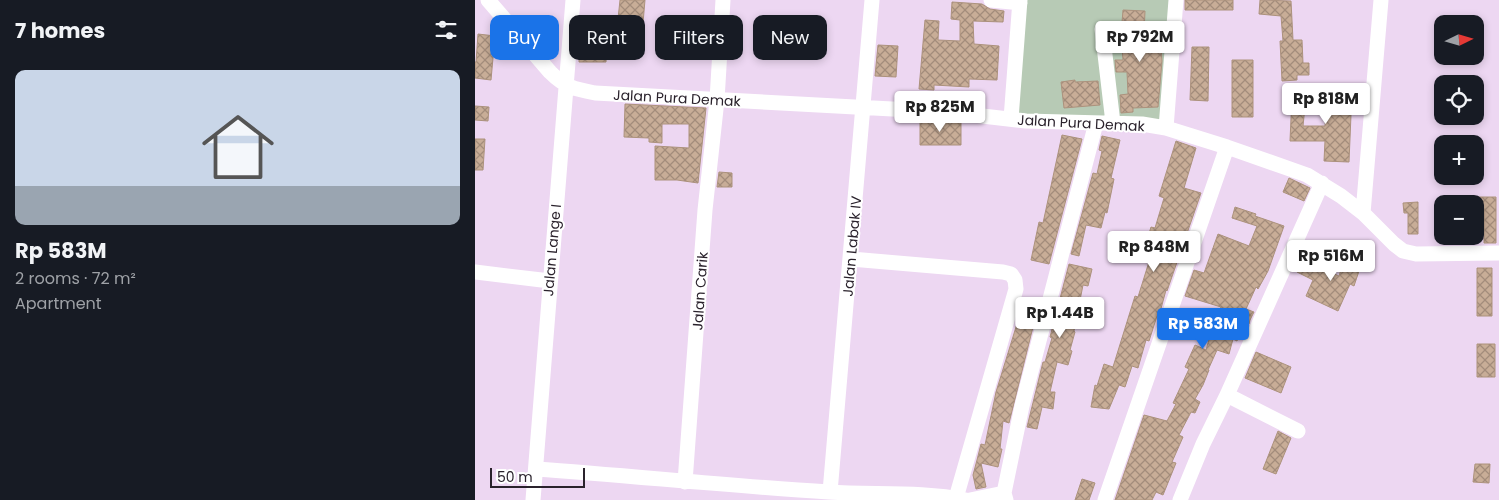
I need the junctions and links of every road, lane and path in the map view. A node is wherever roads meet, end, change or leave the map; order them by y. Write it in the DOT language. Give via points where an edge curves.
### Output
graph roads {
  1 [pos="488,0"];
  2 [pos="573,0"];
  3 [pos="723,0"];
  4 [pos="872,0"];
  5 [pos="991,0"];
  6 [pos="1176,0"];
  7 [pos="1381,0"];
  8 [pos="1020,1"];
  9 [pos="1102,29"];
  10 [pos="566,86"];
  11 [pos="717,100"];
  12 [pos="863,108"];
  13 [pos="1011,119"];
  14 [pos="1096,123"];
  15 [pos="1113,123"];
  16 [pos="1166,128"];
  17 [pos="1227,147"];
  18 [pos="1322,183"];
  19 [pos="1363,213"];
  20 [pos="1499,253"];
  21 [pos="851,259"];
  22 [pos="475,272"];
  23 [pos="550,280"];
  24 [pos="1227,395"];
  25 [pos="1298,431"];
  26 [pos="536,469"];
  27 [pos="685,482"];
  28 [pos="831,492"];
  29 [pos="1005,496"];
  30 [pos="927,498"];
  31 [pos="964,499"];
  32 [pos="533,500"];
  33 [pos="1105,500"];
  34 [pos="1180,500"];
  1 -- 10 [label="street, Jalan Pura Demak"];
  2 -- 10 [label="street, Jalan Lange I"];
  3 -- 11 [label="street, Jalan Carik"];
  4 -- 12 [label="street, Jalan Labak IV"];
  5 -- 8 [label="street"];
  6 -- 16 [label="street"];
  7 -- 19 [label="street"];
  8 -- 13 [label="street"];
  9 -- 15 [label="street"];
  10 -- 11 [label="street, Jalan Pura Demak" via="595,93"];
  10 -- 23 [label="street, Jalan Lange I"];
  11 -- 12 [label="street, Jalan Pura Demak"];
  11 -- 27 [label="street, Jalan Carik" via="705,210"];
  12 -- 13 [label="street, Jalan Pura Demak"];
  12 -- 21 [label="street, Jalan Labak IV"];
  13 -- 14 [label="street, Jalan Pura Demak"];
  14 -- 15 [label="street, Jalan Pura Demak"];
  14 -- 29 [label="street" via="1022,406"];
  15 -- 16 [label="street, Jalan Pura Demak"];
  16 -- 17 [label="street, Jalan Pura Demak"];
  17 -- 18 [label="street, Jalan Pura Demak"];
  17 -- 33 [label="street"];
  18 -- 19 [label="street, Jalan Pura Demak"];
  18 -- 24 [label="street"];
  19 -- 20 [label="street, Jalan Pura Demak" via="1403,251 1416,254"];
  21 -- 28 [label="street, Jalan Labak IV"];
  21 -- 31 [label="street" via="1003,272 1011,274 1015,280 1016,289"];
  22 -- 23 [label="street"];
  23 -- 26 [label="street, Jalan Lange I"];
  24 -- 25 [label="street"];
  24 -- 34 [label="street"];
  26 -- 27 [label="street"];
  26 -- 32 [label="street, Jalan Lange I"];
  27 -- 28 [label="street"];
  28 -- 30 [label="street"];
  29 -- 31 [label="street"];
  30 -- 31 [label="street"];
}
